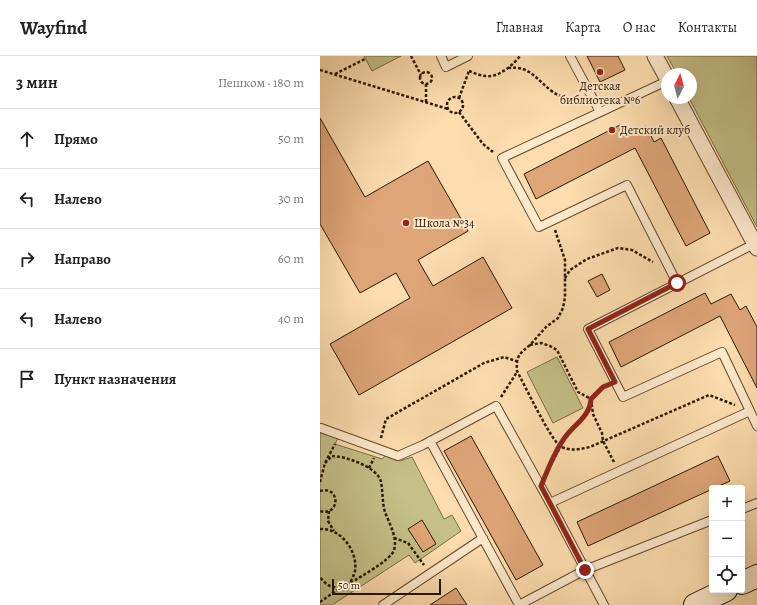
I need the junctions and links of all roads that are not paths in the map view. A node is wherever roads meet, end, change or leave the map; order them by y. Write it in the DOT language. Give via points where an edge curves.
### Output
graph roads {
  1 [pos="441,56"];
  2 [pos="570,56"];
  3 [pos="655,56"];
  4 [pos="466,57"];
  5 [pos="661,68"];
  6 [pos="661,83"];
  7 [pos="681,104"];
  8 [pos="600,112"];
  9 [pos="756,246"];
  10 [pos="677,283"];
  11 [pos="750,411"];
  12 [pos="757,426"];
  13 [pos="321,428"];
  14 [pos="430,442"];
  15 [pos="550,503"];
  16 [pos="757,503"];
  17 [pos="745,508"];
  18 [pos="709,521"];
  19 [pos="482,538"];
  20 [pos="585,570"];
  21 [pos="757,576"];
  22 [pos="745,582"];
  23 [pos="720,593"];
  24 [pos="383,605"];
  25 [pos="604,605"];
  26 [pos="695,605"];
  1 -- 4 [label="lane" via="446,66"];
  2 -- 8 [label="lane"];
  3 -- 5 [label="street"];
  6 -- 8 [label="lane"];
  7 -- 9 [label="street"];
  8 -- 10 [label="lane" via="502,158 539,227 627,185"];
  9 -- 10 [label="lane"];
  10 -- 11 [label="lane" via="588,329 623,397 722,352"];
  11 -- 12 [label="lane"];
  11 -- 15 [label="lane"];
  13 -- 14 [label="lane" via="398,456"];
  14 -- 15 [label="lane" via="496,406"];
  14 -- 19 [label="lane"];
  15 -- 20 [label="lane"];
  16 -- 17 [label="lane"];
  18 -- 20 [label="lane"];
  19 -- 20 [label="lane" via="519,605"];
  19 -- 24 [label="lane"];
  20 -- 25 [label="lane"];
  21 -- 22 [label="main road"];
  23 -- 26 [label="main road"];
}
